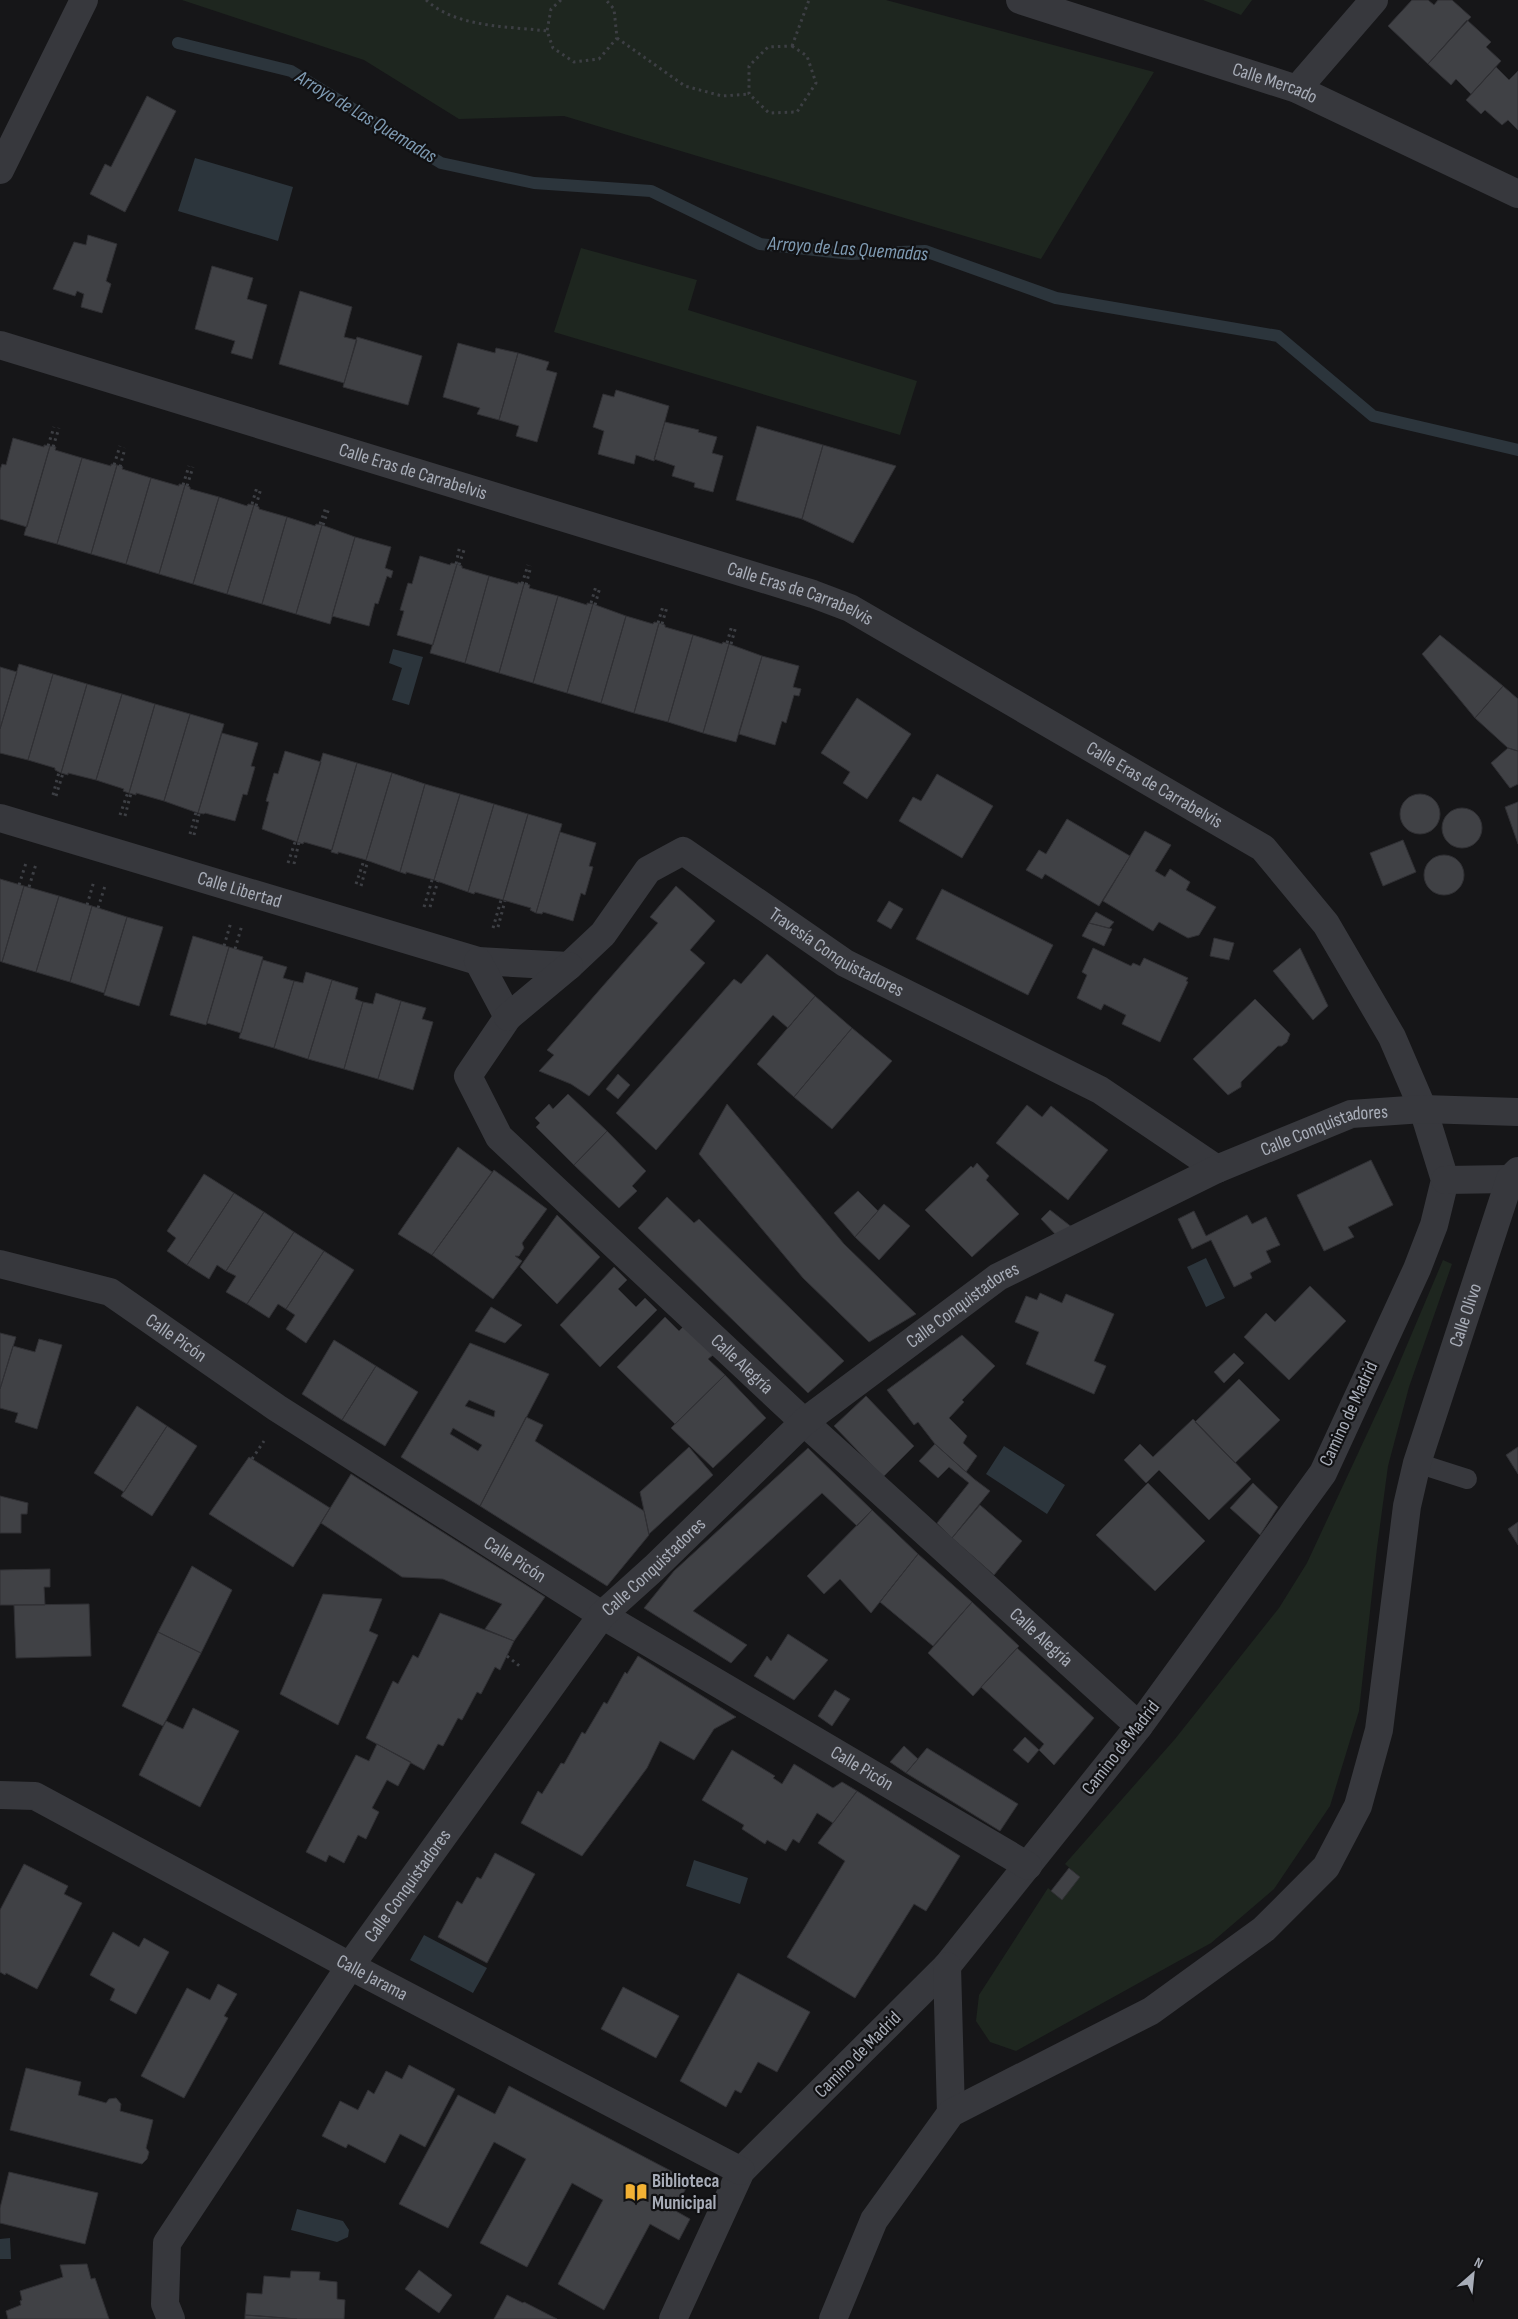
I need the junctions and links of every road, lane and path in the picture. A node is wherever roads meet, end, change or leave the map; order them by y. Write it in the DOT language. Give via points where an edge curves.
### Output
graph roads {
  1 [pos="84,0"];
  2 [pos="426,0"];
  3 [pos="561,0"];
  4 [pos="606,0"];
  5 [pos="809,0"];
  6 [pos="1020,0"];
  7 [pos="1374,0"];
  8 [pos="547,31"];
  9 [pos="617,38"];
  10 [pos="792,46"];
  11 [pos="1297,89"];
  12 [pos="749,94"];
  13 [pos="0,170"];
  14 [pos="1518,194"];
  15 [pos="0,345"];
  16 [pos="54,427"];
  17 [pos="59,428"];
  18 [pos="48,446"];
  19 [pos="120,446"];
  20 [pos="53,447"];
  21 [pos="125,448"];
  22 [pos="114,465"];
  23 [pos="120,466"];
  24 [pos="189,466"];
  25 [pos="193,467"];
  26 [pos="259,488"];
  27 [pos="254,505"];
  28 [pos="327,508"];
  29 [pos="322,525"];
  30 [pos="462,546"];
  31 [pos="457,564"];
  32 [pos="529,566"];
  33 [pos="524,584"];
  34 [pos="598,586"];
  35 [pos="593,604"];
  36 [pos="663,606"];
  37 [pos="667,607"];
  38 [pos="734,625"];
  39 [pos="729,644"];
  40 [pos="61,772"];
  41 [pos="55,796"];
  42 [pos="198,813"];
  43 [pos="120,815"];
  44 [pos="126,816"];
  45 [pos="0,818"];
  46 [pos="192,834"];
  47 [pos="26,860"];
  48 [pos="36,862"];
  49 [pos="288,863"];
  50 [pos="294,864"];
  51 [pos="94,880"];
  52 [pos="432,880"];
  53 [pos="438,881"];
  54 [pos="106,883"];
  55 [pos="356,884"];
  56 [pos="19,885"];
  57 [pos="361,886"];
  58 [pos="29,887"];
  59 [pos="500,900"];
  60 [pos="505,902"];
  61 [pos="87,904"];
  62 [pos="424,906"];
  63 [pos="98,908"];
  64 [pos="430,908"];
  65 [pos="232,921"];
  66 [pos="242,924"];
  67 [pos="224,946"];
  68 [pos="235,949"];
  69 [pos="478,961"];
  70 [pos="569,966"];
  71 [pos="508,1017"];
  72 [pos="1423,1109"];
  73 [pos="1518,1112"];
  74 [pos="1217,1169"];
  75 [pos="1514,1175"];
  76 [pos="1445,1180"];
  77 [pos="0,1264"];
  78 [pos="804,1422"];
  79 [pos="1417,1463"];
  80 [pos="1467,1479"];
  81 [pos="602,1615"];
  82 [pos="507,1656"];
  83 [pos="523,1668"];
  84 [pos="1139,1726"];
  85 [pos="0,1795"];
  86 [pos="1028,1866"];
  87 [pos="350,1966"];
  88 [pos="947,1966"];
  89 [pos="951,2113"];
  90 [pos="742,2170"];
  91 [pos="171,2319"];
  92 [pos="673,2319"];
  93 [pos="833,2319"];
  1 -- 13 [label="street"];
  2 -- 8 [label="path" via="462,21"];
  3 -- 8 [label="path" via="551,9"];
  4 -- 9 [label="path" via="614,9"];
  5 -- 10 [label="path"];
  6 -- 11 [label="street, Calle Mercado"];
  7 -- 11 [label="street"];
  8 -- 9 [label="path" via="553,48 574,62 599,59"];
  9 -- 12 [label="path" via="685,86 722,96"];
  10 -- 12 [label="path" via="768,47 749,66"];
  10 -- 12 [label="path" via="807,56 816,84 797,112 769,113"];
  11 -- 14 [label="street, Calle Mercado"];
  15 -- 72 [label="street, Calle Eras de Carrabelvis" via="794,588 850,608 1263,848 1326,924 1392,1037"];
  16 -- 18 [label="path"];
  17 -- 20 [label="path"];
  19 -- 22 [label="path"];
  21 -- 23 [label="path"];
  24 -- 25 [label="path" via="185,486"];
  26 -- 27 [label="path"];
  28 -- 29 [label="path"];
  30 -- 31 [label="path"];
  32 -- 33 [label="path"];
  34 -- 35 [label="path"];
  36 -- 37 [label="path" via="660,623"];
  38 -- 39 [label="path"];
  40 -- 41 [label="path"];
  42 -- 46 [label="path"];
  43 -- 44 [label="path" via="130,793"];
  45 -- 69 [label="street, Calle Libertad"];
  47 -- 56 [label="path"];
  48 -- 58 [label="path"];
  49 -- 50 [label="path" via="297,842"];
  51 -- 61 [label="path"];
  52 -- 62 [label="path"];
  53 -- 64 [label="path"];
  54 -- 63 [label="path"];
  55 -- 57 [label="path" via="366,860"];
  59 -- 60 [label="path" via="494,932"];
  65 -- 67 [label="path"];
  66 -- 68 [label="path"];
  69 -- 70 [label="street"];
  69 -- 71 [label="street"];
  70 -- 71 [label="street"];
  70 -- 74 [label="street, Travesía Conquistadores" via="603,934 648,870 683,851 845,963 1100,1090"];
  71 -- 78 [label="street, Calle Alegría" via="468,1076 499,1137"];
  72 -- 73 [label="street, Calle Conquistadores"];
  72 -- 74 [label="street, Calle Conquistadores" via="1350,1114"];
  72 -- 76 [label="street"];
  74 -- 78 [label="street, Calle Conquistadores" via="998,1278"];
  75 -- 76 [label="street"];
  75 -- 79 [label="street, Calle Olivo"];
  76 -- 84 [label="street, Camino de Madrid" via="1434,1225 1417,1269 1323,1473"];
  77 -- 81 [label="street, Calle Picón" via="110,1292 277,1408"];
  78 -- 81 [label="street, Calle Conquistadores"];
  78 -- 84 [label="street, Calle Alegría"];
  79 -- 80 [label="lane"];
  79 -- 89 [label="street, Calle Olivo" via="1407,1506 1379,1730 1358,1806 1326,1867 1264,1929 1151,2011"];
  81 -- 86 [label="street, Calle Picón"];
  81 -- 87 [label="street, Calle Conquistadores"];
  82 -- 83 [label="path"];
  84 -- 86 [label="street, Camino de Madrid"];
  85 -- 87 [label="street, Calle Jarama" via="34,1796"];
  86 -- 88 [label="street, Camino de Madrid"];
  87 -- 90 [label="street, Calle Jarama"];
  87 -- 91 [label="street, Calle Conquistadores" via="167,2244 165,2304"];
  88 -- 89 [label="street"];
  88 -- 90 [label="street, Camino de Madrid"];
  89 -- 93 [label="street" via="874,2220"];
  90 -- 92 [label="street, Camino de Madrid"];
}
